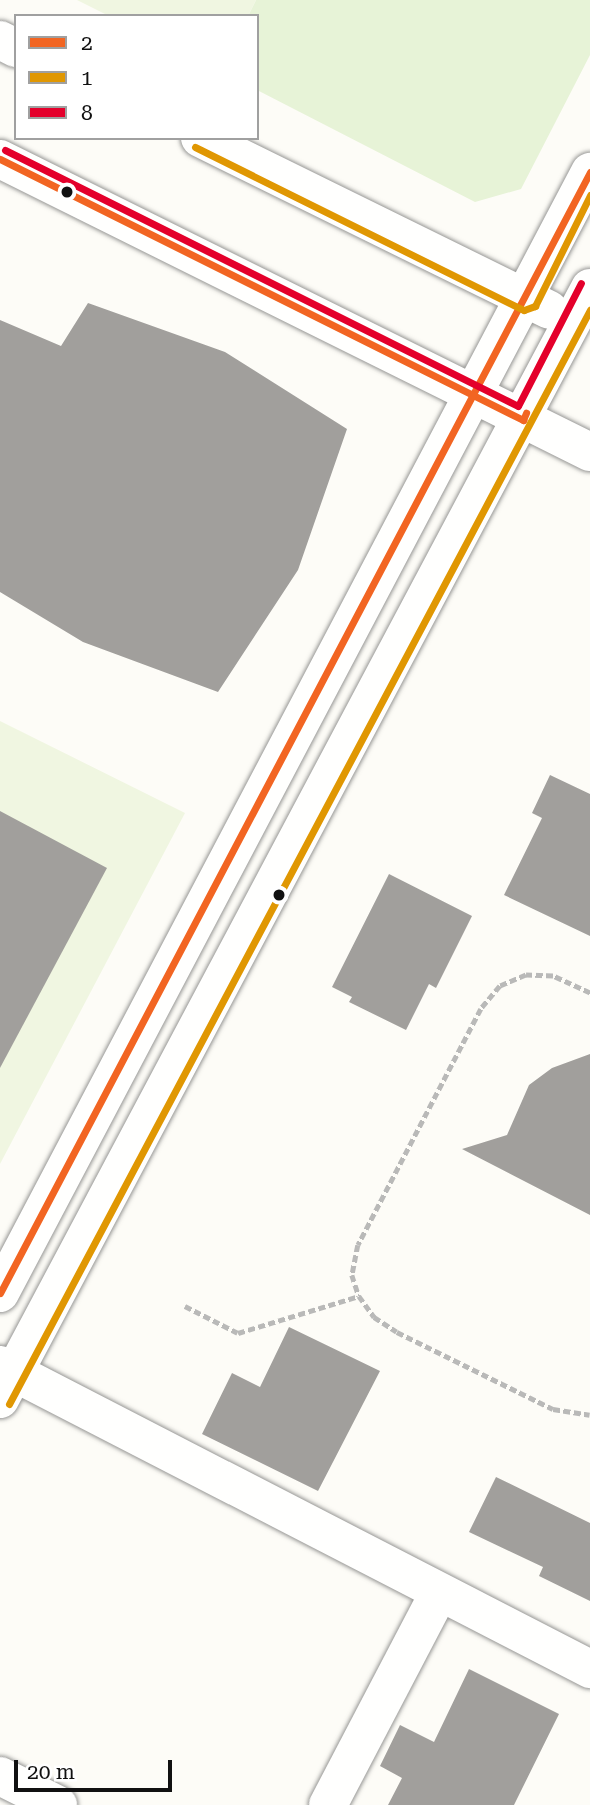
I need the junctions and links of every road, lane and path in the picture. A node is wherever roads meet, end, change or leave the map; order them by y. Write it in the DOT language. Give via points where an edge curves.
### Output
graph roads {
  1 [pos="204,140"];
  2 [pos="0,159"];
  3 [pos="590,172"];
  4 [pos="526,300"];
  5 [pos="585,313"];
  6 [pos="474,395"];
  7 [pos="523,419"];
  8 [pos="590,452"];
  9 [pos="590,993"];
  10 [pos="0,1293"];
  11 [pos="359,1296"];
  12 [pos="186,1306"];
  13 [pos="5,1379"];
  14 [pos="590,1415"];
  15 [pos="439,1593"];
  16 [pos="590,1669"];
  17 [pos="0,1776"];
  18 [pos="58,1805"];
  19 [pos="328,1805"];
  1 -- 4 [label="street"];
  2 -- 6 [label="street"];
  3 -- 4 [label="street"];
  4 -- 5 [label="street"];
  4 -- 6 [label="street"];
  5 -- 7 [label="street"];
  6 -- 7 [label="street"];
  6 -- 10 [label="street"];
  7 -- 8 [label="street"];
  7 -- 13 [label="street"];
  9 -- 11 [label="path" via="553,976 526,975 500,986 481,1009 358,1245 352,1275"];
  11 -- 12 [label="path" via="238,1333"];
  11 -- 14 [label="path" via="374,1317 397,1332 553,1409"];
  13 -- 15 [label="street"];
  15 -- 16 [label="street"];
  15 -- 19 [label="street"];
  17 -- 18 [label="street"];
}
